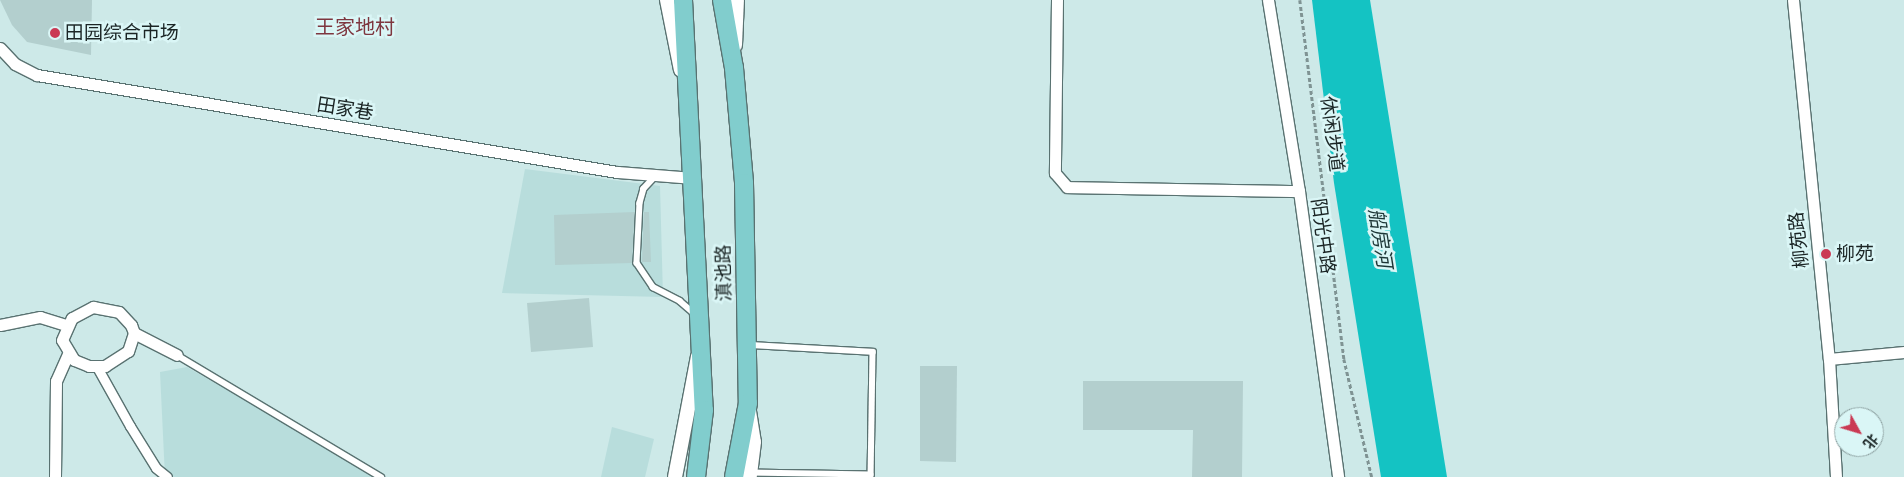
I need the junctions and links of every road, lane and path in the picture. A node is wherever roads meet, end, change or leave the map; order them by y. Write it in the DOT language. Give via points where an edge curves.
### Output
graph roads {
  1 [pos="667,0"];
  2 [pos="683,0"];
  3 [pos="722,0"];
  4 [pos="737,0"];
  5 [pos="1057,0"];
  6 [pos="1268,0"];
  7 [pos="1300,0"];
  8 [pos="1792,0"];
  9 [pos="0,48"];
  10 [pos="734,68"];
  11 [pos="690,110"];
  12 [pos="656,176"];
  13 [pos="694,178"];
  14 [pos="1299,191"];
  15 [pos="698,318"];
  16 [pos="0,325"];
  17 [pos="66,325"];
  18 [pos="134,333"];
  19 [pos="747,345"];
  20 [pos="699,348"];
  21 [pos="1904,352"];
  22 [pos="68,354"];
  23 [pos="177,355"];
  24 [pos="1829,359"];
  25 [pos="97,367"];
  26 [pos="156,473"];
  27 [pos="745,476"];
  28 [pos="55,477"];
  29 [pos="167,477"];
  30 [pos="381,477"];
  31 [pos="674,477"];
  32 [pos="696,477"];
  33 [pos="1338,477"];
  34 [pos="1372,477"];
  35 [pos="1836,477"];
  1 -- 11 [label="street, 滇池路"];
  2 -- 11 [label="main road, 滇池路"];
  3 -- 10 [label="main road, 滇池路"];
  4 -- 10 [label="street, 滇池路"];
  5 -- 14 [label="street" via="1055,173 1067,186"];
  6 -- 14 [label="street, 阳光中路"];
  7 -- 34 [label="path, 休闲步道" via="1344,359"];
  8 -- 24 [label="street, 柳苑路"];
  9 -- 12 [label="street, 田家巷" via="15,64 37,75"];
  10 -- 19 [label="main road, 滇池路" via="744,183"];
  11 -- 13 [label="main road, 滇池路"];
  12 -- 13 [label="street, 田家巷"];
  12 -- 15 [label="lane" via="644,189 640,203 637,263 653,287 680,301"];
  13 -- 15 [label="main road, 滇池路"];
  14 -- 33 [label="street, 阳光中路"];
  15 -- 20 [label="main road, 滇池路"];
  16 -- 17 [label="street" via="40,317"];
  17 -- 18 [label="street" via="78,313 101,307 126,318"];
  17 -- 22 [label="street" via="62,340"];
  18 -- 23 [label="street"];
  18 -- 25 [label="street" via="132,343 122,358"];
  19 -- 27 [label="main road, 滇池路"];
  19 -- 27 [label="lane" via="873,352 871,475"];
  20 -- 31 [label="street, 滇池路"];
  20 -- 32 [label="main road, 滇池路" via="704,410"];
  21 -- 24 [label="street"];
  22 -- 25 [label="street" via="81,364"];
  22 -- 28 [label="street" via="56,382"];
  23 -- 30 [label="lane"];
  24 -- 35 [label="street, 柳苑路"];
  25 -- 26 [label="street"];
  26 -- 29 [label="street"];
}
